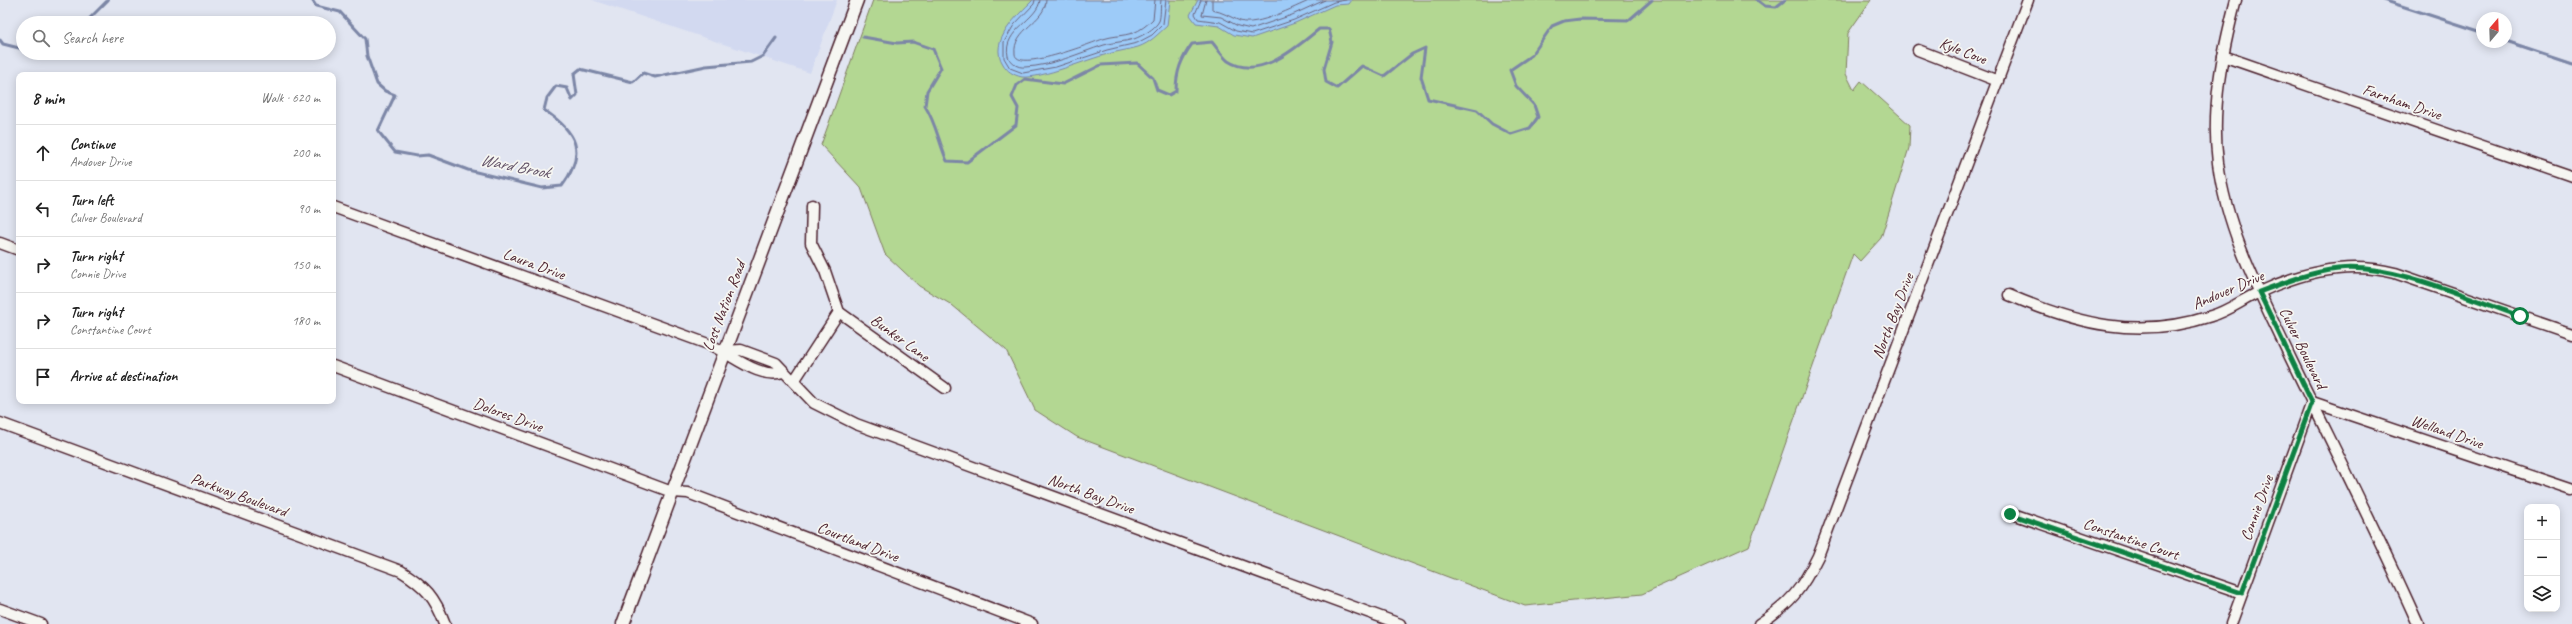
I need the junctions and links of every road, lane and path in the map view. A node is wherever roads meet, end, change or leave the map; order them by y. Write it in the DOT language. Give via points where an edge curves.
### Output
graph roads {
  1 [pos="857,0"];
  2 [pos="2028,0"];
  3 [pos="2236,0"];
  4 [pos="1918,50"];
  5 [pos="2223,56"];
  6 [pos="1998,81"];
  7 [pos="2572,177"];
  8 [pos="812,205"];
  9 [pos="336,208"];
  10 [pos="0,243"];
  11 [pos="16,249"];
  12 [pos="2259,292"];
  13 [pos="2009,295"];
  14 [pos="838,312"];
  15 [pos="2572,334"];
  16 [pos="725,351"];
  17 [pos="336,367"];
  18 [pos="794,381"];
  19 [pos="945,388"];
  20 [pos="2312,402"];
  21 [pos="0,423"];
  22 [pos="2572,490"];
  23 [pos="672,492"];
  24 [pos="2010,514"];
  25 [pos="2242,593"];
  26 [pos="0,609"];
  27 [pos="41,624"];
  28 [pos="445,624"];
  29 [pos="623,624"];
  30 [pos="1032,624"];
  31 [pos="1400,624"];
  32 [pos="1759,624"];
  33 [pos="2231,624"];
  34 [pos="2418,624"];
  1 -- 16 [label="street, Lost Nation Road"];
  2 -- 6 [label="street, North Bay Drive"];
  3 -- 5 [label="street, Culver Boulevard"];
  4 -- 6 [label="street, Kyle Cove"];
  5 -- 7 [label="street, Farnham Drive"];
  5 -- 12 [label="street, Culver Boulevard" via="2216,115 2218,164 2232,223"];
  6 -- 32 [label="street, North Bay Drive" via="1818,556 1804,585 1793,598"];
  8 -- 14 [label="street" via="811,243 825,271"];
  9 -- 16 [label="street, Laura Drive"];
  10 -- 11 [label="street"];
  12 -- 13 [label="street, Andover Drive" via="2231,308 2200,320 2164,327 2126,328 2086,323"];
  12 -- 15 [label="street, Andover Drive" via="2322,271 2352,268 2384,270"];
  12 -- 20 [label="street, Culver Boulevard"];
  14 -- 18 [label="street"];
  14 -- 19 [label="street, Bunker Lane"];
  16 -- 18 [label="street, North Bay Drive" via="737,361 774,375 783,372"];
  16 -- 23 [label="street, Lost Nation Road"];
  17 -- 23 [label="street, Dolores Drive"];
  18 -- 31 [label="street, North Bay Drive" via="814,403 856,424"];
  20 -- 22 [label="street, Welland Drive"];
  20 -- 25 [label="street, Connie Drive"];
  20 -- 34 [label="street, Culver Boulevard"];
  21 -- 28 [label="street, Parkway Boulevard" via="401,571 423,585 439,606"];
  23 -- 29 [label="street, Lost Nation Road"];
  23 -- 30 [label="street, Courtland Drive" via="688,493"];
  24 -- 25 [label="street, Constantine Court"];
  25 -- 33 [label="street, Connie Drive"];
  26 -- 27 [label="street"];
}
